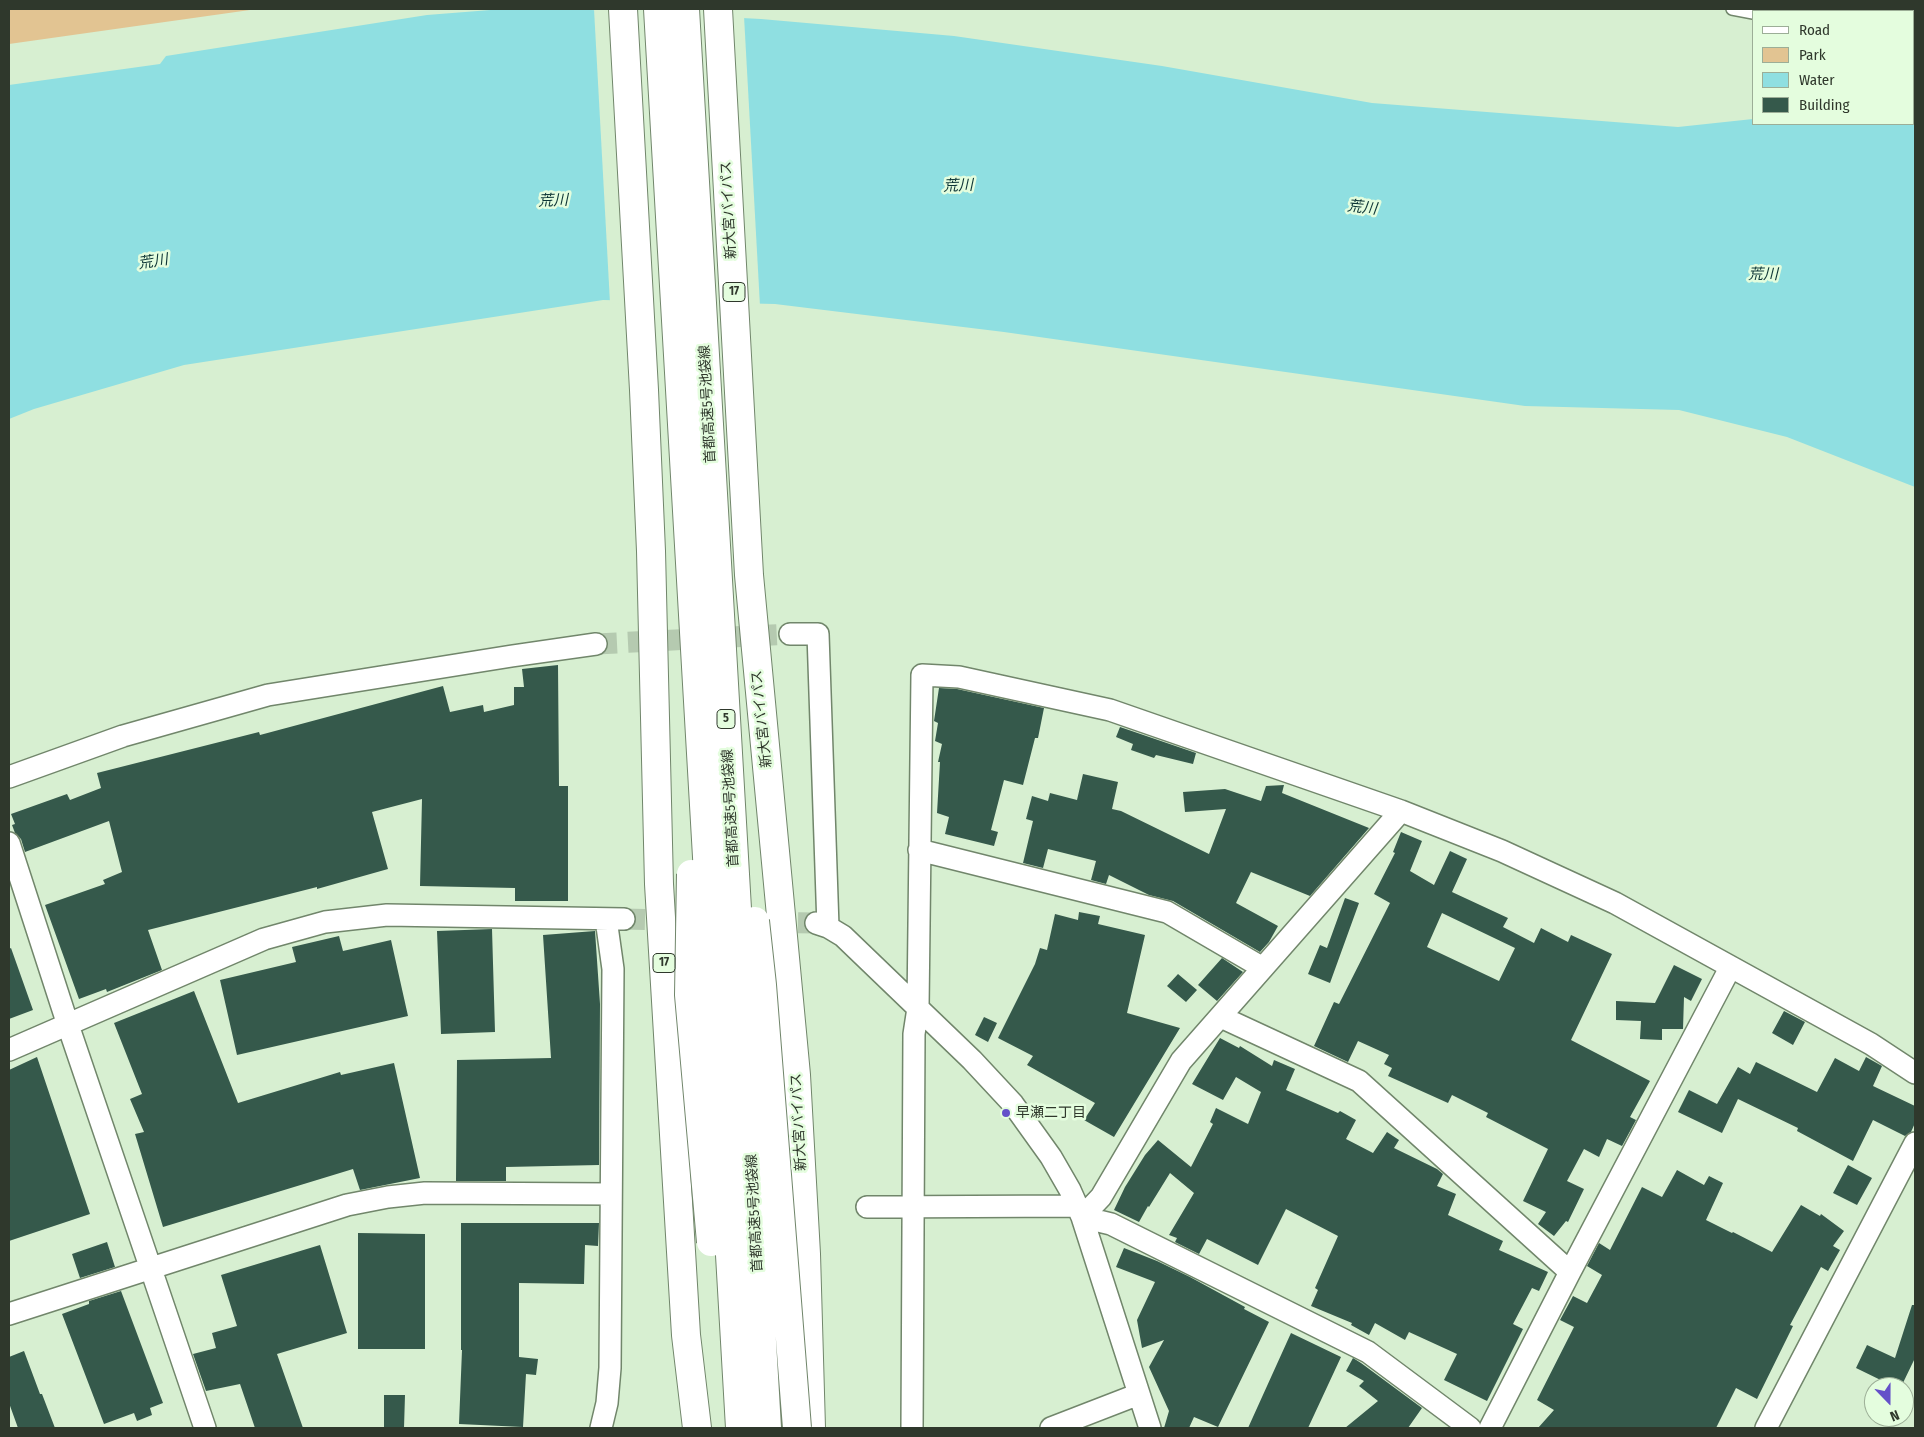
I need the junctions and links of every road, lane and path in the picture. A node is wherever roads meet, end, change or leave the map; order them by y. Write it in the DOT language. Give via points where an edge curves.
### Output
graph roads {
  1 [pos="623,9"];
  2 [pos="658,9"];
  3 [pos="685,9"];
  4 [pos="718,9"];
  5 [pos="1732,9"];
  6 [pos="1752,12"];
  7 [pos="790,634"];
  8 [pos="596,644"];
  9 [pos="722,654"];
  10 [pos="695,658"];
  11 [pos="9,776"];
  12 [pos="1401,811"];
  13 [pos="9,843"];
  14 [pos="919,850"];
  15 [pos="1263,968"];
  16 [pos="1730,968"];
  17 [pos="918,1008"];
  18 [pos="1221,1017"];
  19 [pos="68,1025"];
  20 [pos="9,1050"];
  21 [pos="1915,1074"];
  22 [pos="1915,1143"];
  23 [pos="611,1194"];
  24 [pos="867,1207"];
  25 [pos="914,1207"];
  26 [pos="1079,1211"];
  27 [pos="150,1268"];
  28 [pos="1570,1272"];
  29 [pos="9,1314"];
  30 [pos="1139,1394"];
  31 [pos="205,1428"];
  32 [pos="602,1428"];
  33 [pos="697,1428"];
  34 [pos="728,1428"];
  35 [pos="740,1428"];
  36 [pos="767,1428"];
  37 [pos="797,1428"];
  38 [pos="812,1428"];
  39 [pos="912,1428"];
  40 [pos="1051,1428"];
  41 [pos="1150,1428"];
  42 [pos="1470,1428"];
  43 [pos="1490,1428"];
  44 [pos="1766,1428"];
  1 -- 33 [label="highway, 17" via="651,551 659,884 686,1335"];
  2 -- 10 [label="highway, 首都高速5号池袋線 / 5, bridge"];
  3 -- 9 [label="highway, 首都高速5号池袋線 / 5, bridge"];
  4 -- 38 [label="highway, 新大宮バイパス / 17" via="750,575 796,1075"];
  5 -- 6 [label="lane"];
  7 -- 17 [label="street" via="818,634 822,925 843,936"];
  8 -- 11 [label="street" via="268,695 123,736"];
  9 -- 36 [label="highway, 首都高速5号池袋線 / 5, bridge"];
  9 -- 37 [label="highway, bridge" via="762,985"];
  10 -- 34 [label="highway, bridge" via="689,995"];
  10 -- 35 [label="highway, 首都高速5号池袋線 / 5, bridge"];
  12 -- 14 [label="street" via="1110,710 959,677 922,675"];
  12 -- 15 [label="street"];
  12 -- 16 [label="street" via="1502,851 1614,903"];
  13 -- 19 [label="street"];
  14 -- 15 [label="street" via="1167,912"];
  14 -- 17 [label="street"];
  15 -- 18 [label="street"];
  16 -- 21 [label="street" via="1872,1044"];
  16 -- 28 [label="street"];
  17 -- 25 [label="street" via="914,1034"];
  17 -- 26 [label="street" via="1014,1104 1052,1157"];
  18 -- 26 [label="street" via="1182,1061 1101,1197"];
  18 -- 28 [label="street" via="1359,1081"];
  19 -- 20 [label="street"];
  19 -- 23 [label="street" via="264,939 325,922 387,915 615,919"];
  19 -- 27 [label="street"];
  22 -- 44 [label="street"];
  23 -- 27 [label="street" via="425,1193 388,1197 347,1205"];
  23 -- 32 [label="street" via="610,1368"];
  24 -- 25 [label="street"];
  25 -- 26 [label="street"];
  25 -- 39 [label="street"];
  26 -- 30 [label="street"];
  26 -- 42 [label="street" via="1368,1352"];
  27 -- 29 [label="street"];
  27 -- 31 [label="street"];
  28 -- 43 [label="street"];
  30 -- 40 [label="street"];
  30 -- 41 [label="street"];
}
